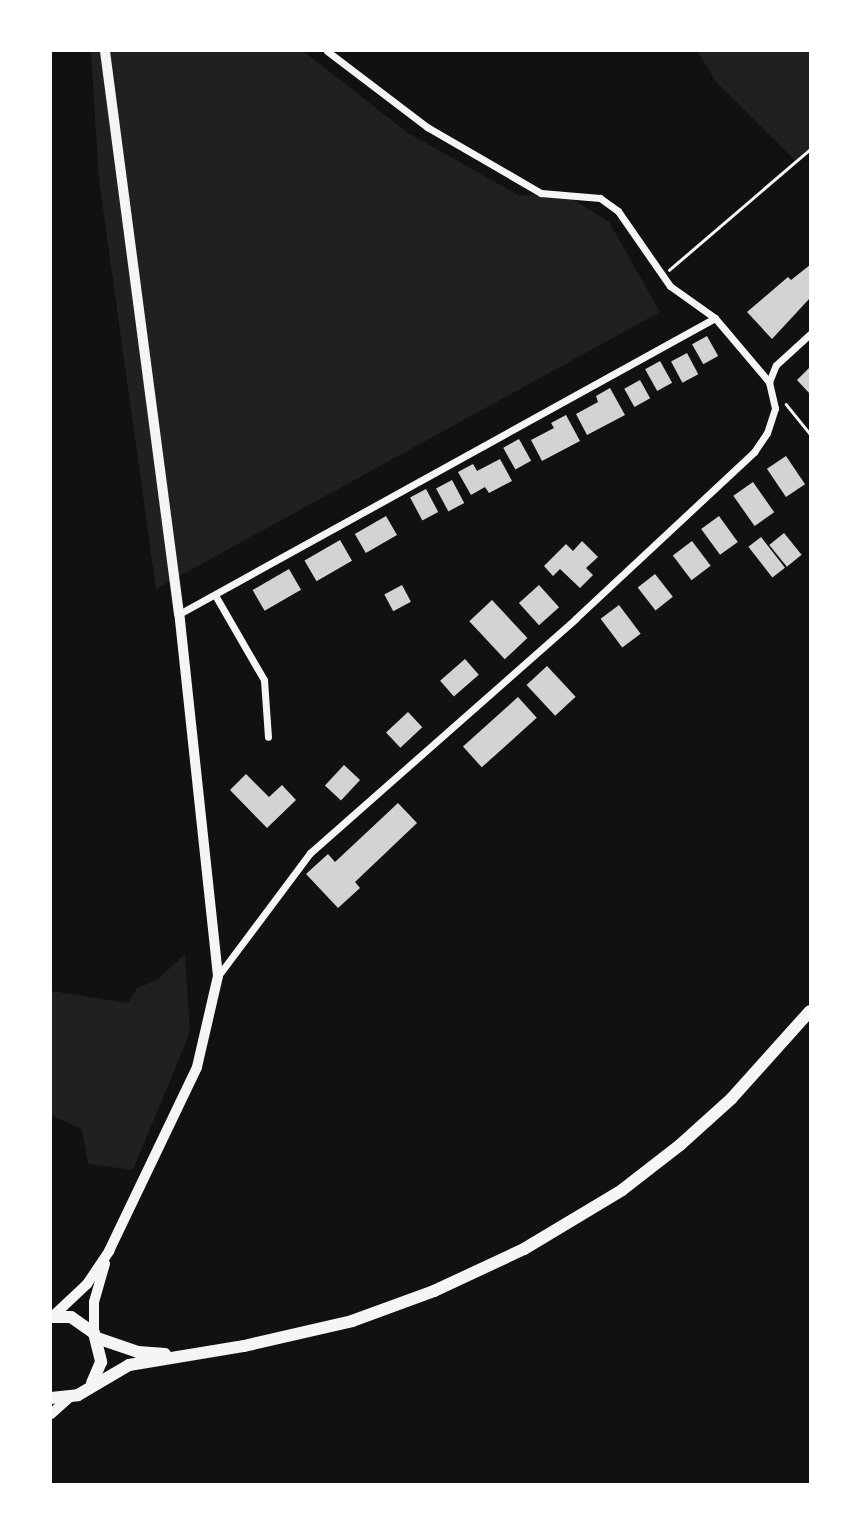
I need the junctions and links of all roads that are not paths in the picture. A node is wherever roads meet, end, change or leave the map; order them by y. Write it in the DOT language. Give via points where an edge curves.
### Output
graph roads {
  1 [pos="105,51"];
  2 [pos="327,51"];
  3 [pos="715,318"];
  4 [pos="810,334"];
  5 [pos="769,382"];
  6 [pos="215,595"];
  7 [pos="179,614"];
  8 [pos="268,737"];
  9 [pos="218,976"];
  10 [pos="810,1011"];
  11 [pos="108,1251"];
  12 [pos="52,1316"];
  13 [pos="95,1336"];
  14 [pos="176,1355"];
  15 [pos="92,1384"];
  16 [pos="51,1398"];
  17 [pos="69,1398"];
  18 [pos="51,1414"];
  1 -- 7 [label="main road"];
  2 -- 3 [label="street" via="427,127 541,193 600,198 618,211 662,276"];
  3 -- 5 [label="street"];
  3 -- 6 [label="street"];
  4 -- 5 [label="street" via="776,365"];
  5 -- 9 [label="street" via="775,408 767,433 754,452 575,619 310,853"];
  6 -- 7 [label="street"];
  6 -- 8 [label="street" via="264,680 269,699"];
  7 -- 9 [label="main road"];
  9 -- 11 [label="main road" via="197,1068"];
  10 -- 14 [label="main road" via="731,1099 680,1145 622,1190 524,1249 434,1291 352,1321 244,1346"];
  11 -- 12 [label="main road" via="88,1284"];
  11 -- 13 [label="main road" via="94,1302"];
  12 -- 13 [label="main road" via="71,1317"];
  13 -- 14 [label="main road" via="138,1352"];
  13 -- 15 [label="main road" via="101,1362"];
  14 -- 15 [label="main road" via="118,1368"];
  15 -- 17 [label="main road"];
  16 -- 17 [label="main road"];
  17 -- 18 [label="main road"];
}
